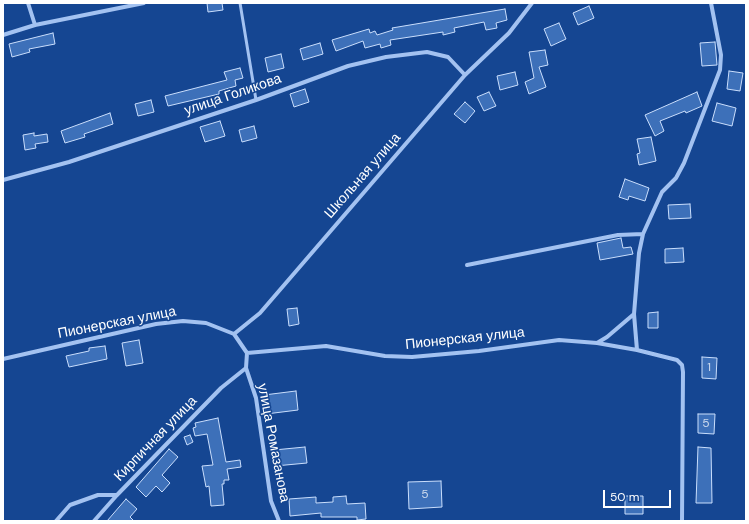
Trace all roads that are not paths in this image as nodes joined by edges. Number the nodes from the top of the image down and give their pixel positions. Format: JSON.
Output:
{"nodes":[{"id":1,"x":28,"y":3,"type":"edge"},
{"id":2,"x":144,"y":3,"type":"edge"},
{"id":3,"x":240,"y":3,"type":"edge"},
{"id":4,"x":532,"y":3,"type":"edge"},
{"id":5,"x":711,"y":3,"type":"edge"},
{"id":6,"x":35,"y":26,"type":"junction"},
{"id":7,"x":3,"y":35,"type":"edge"},
{"id":8,"x":465,"y":75,"type":"junction"},
{"id":9,"x":256,"y":100,"type":"junction"},
{"id":10,"x":3,"y":180,"type":"edge"},
{"id":11,"x":643,"y":234,"type":"junction"},
{"id":12,"x":467,"y":265,"type":"dead end"},
{"id":13,"x":634,"y":314,"type":"junction"},
{"id":14,"x":234,"y":334,"type":"junction"},
{"id":15,"x":597,"y":343,"type":"junction"},
{"id":16,"x":637,"y":350,"type":"junction"},
{"id":17,"x":248,"y":353,"type":"junction"},
{"id":18,"x":3,"y":359,"type":"edge"},
{"id":19,"x":246,"y":368,"type":"junction"},
{"id":20,"x":117,"y":495,"type":"junction"},
{"id":21,"x":56,"y":521,"type":"edge"},
{"id":22,"x":94,"y":521,"type":"edge"},
{"id":23,"x":279,"y":521,"type":"edge"},
{"id":24,"x":682,"y":521,"type":"edge"}],
"edges":[{"from":1,"to":6,"type":"street"},
{"from":2,"to":6,"type":"street"},
{"from":3,"to":9,"type":"lane"},
{"from":4,"to":8,"type":"street","name":"Школьная улица"},
{"from":5,"to":11,"type":"street"},
{"from":6,"to":7,"type":"street"},
{"from":8,"to":9,"type":"street","name":"улица Голикова"},
{"from":8,"to":14,"type":"street","name":"Школьная улица"},
{"from":9,"to":10,"type":"street","name":"улица Голикова"},
{"from":11,"to":12,"type":"street"},
{"from":11,"to":13,"type":"street"},
{"from":13,"to":15,"type":"street"},
{"from":13,"to":16,"type":"street"},
{"from":14,"to":17,"type":"street"},
{"from":14,"to":18,"type":"street","name":"Пионерская улица"},
{"from":15,"to":16,"type":"street","name":"Пионерская улица"},
{"from":15,"to":17,"type":"street","name":"Пионерская улица"},
{"from":16,"to":24,"type":"street","name":"Пионерская улица"},
{"from":17,"to":19,"type":"street"},
{"from":19,"to":20,"type":"street","name":"Кирпичная улица"},
{"from":19,"to":23,"type":"street","name":"улица Ромазанова"},
{"from":20,"to":21,"type":"street","name":"Кирпичная улица"},
{"from":20,"to":22,"type":"street"}]}
